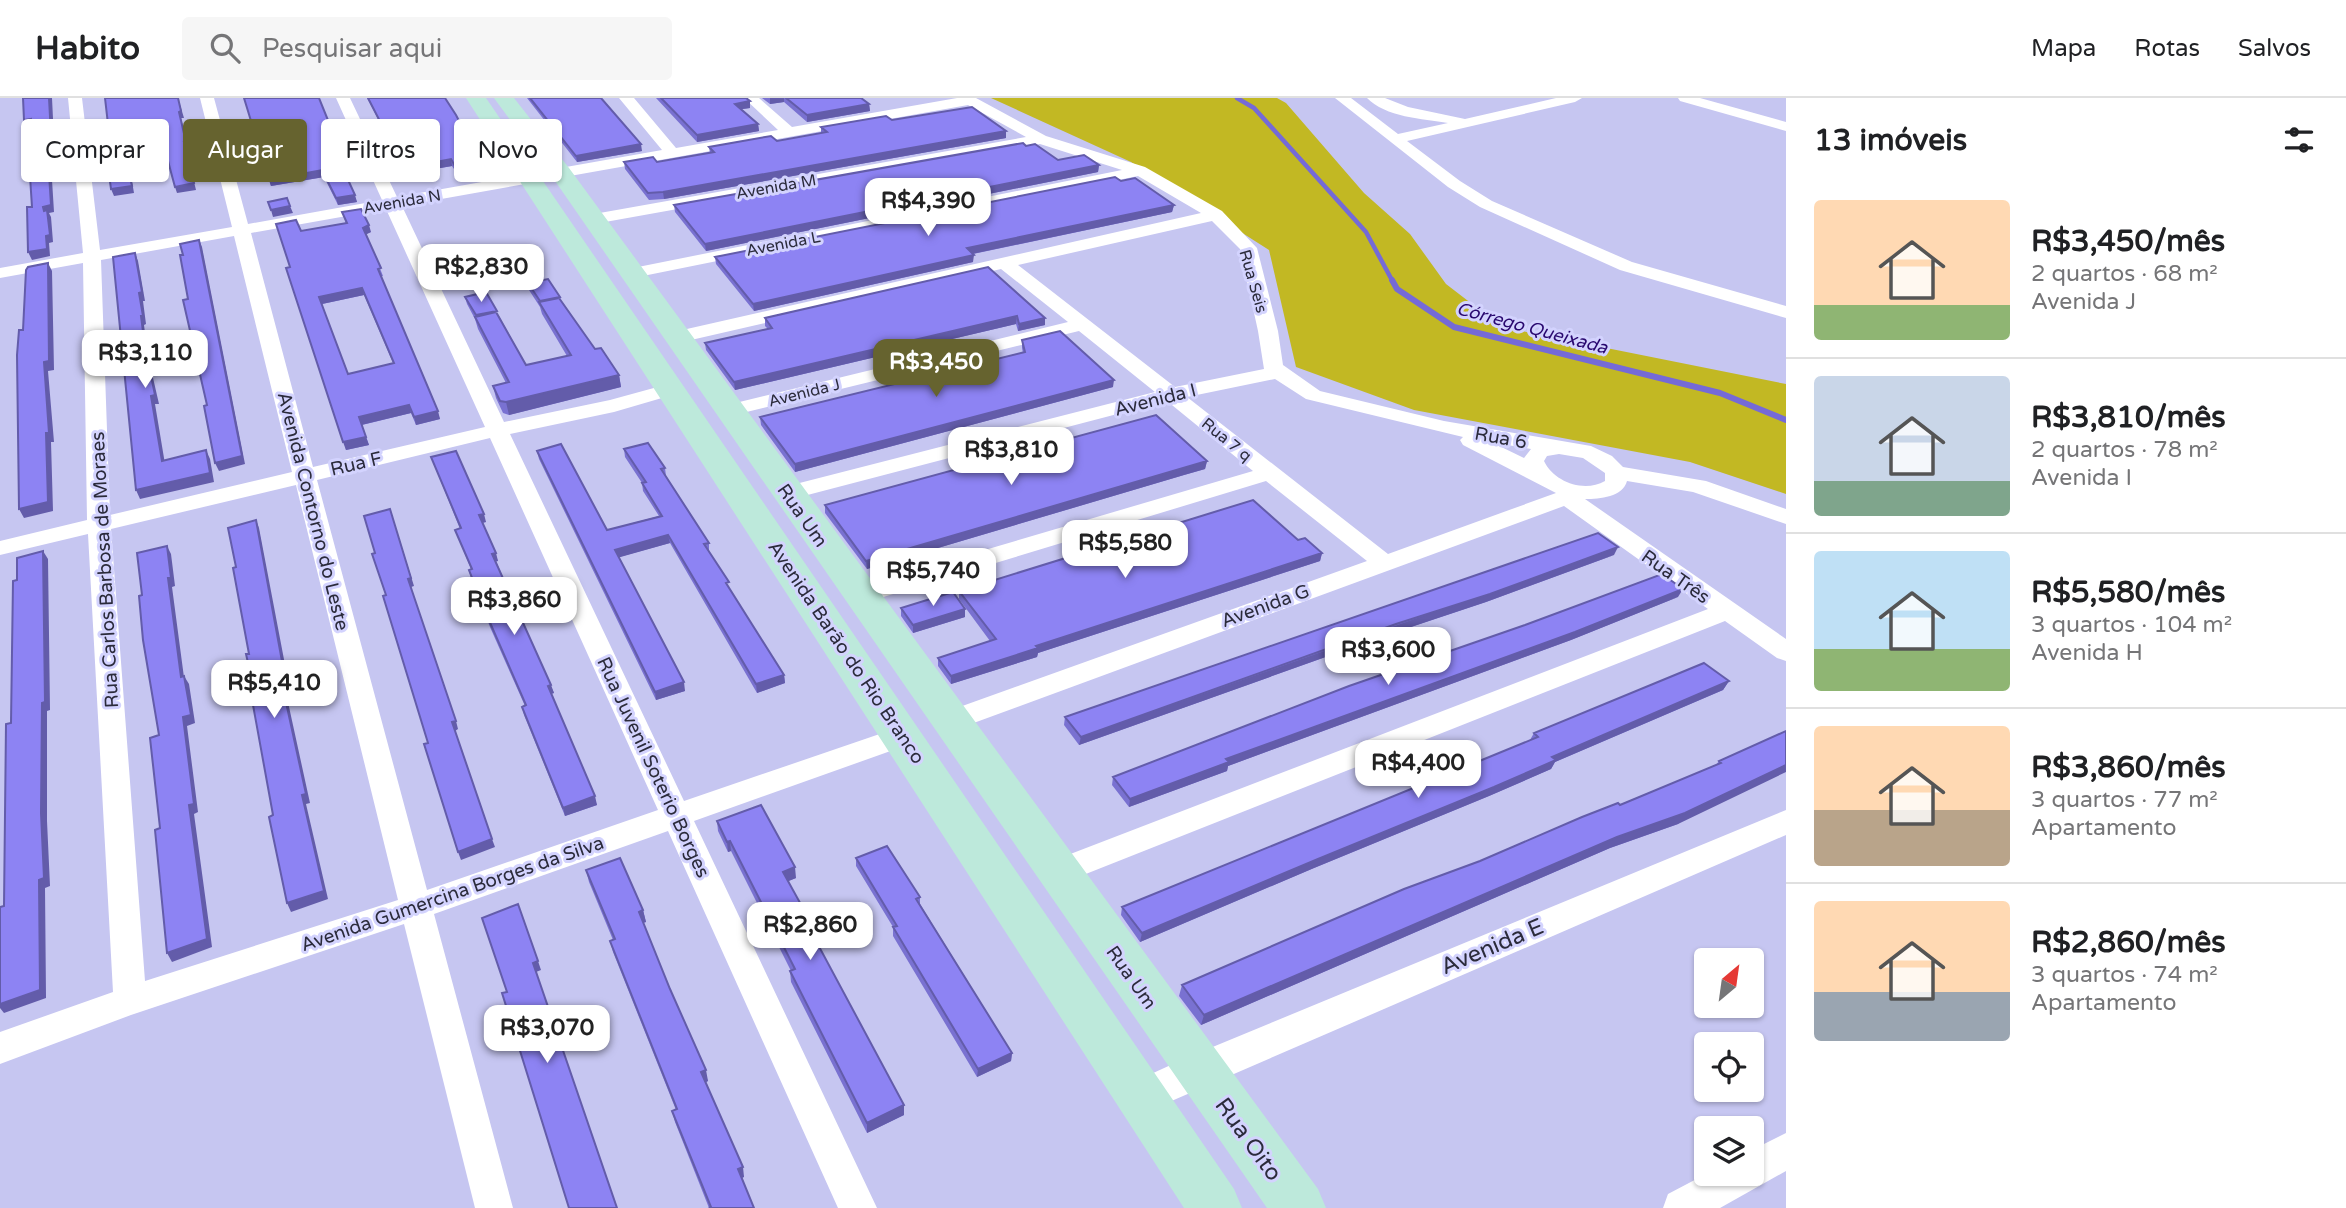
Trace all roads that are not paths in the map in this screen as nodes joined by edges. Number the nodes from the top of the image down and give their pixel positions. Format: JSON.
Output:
{"nodes":[{"id":1,"x":75,"y":98,"type":"edge"},
{"id":2,"x":207,"y":98,"type":"edge"},
{"id":3,"x":343,"y":98,"type":"edge"},
{"id":4,"x":476,"y":98,"type":"edge"},
{"id":5,"x":504,"y":98,"type":"edge"},
{"id":6,"x":626,"y":98,"type":"edge"},
{"id":7,"x":751,"y":98,"type":"edge"},
{"id":8,"x":873,"y":98,"type":"edge"},
{"id":9,"x":1342,"y":98,"type":"edge"},
{"id":10,"x":1374,"y":98,"type":"edge"},
{"id":11,"x":1574,"y":98,"type":"edge"},
{"id":12,"x":1685,"y":98,"type":"edge"},
{"id":13,"x":968,"y":99,"type":"edge"},
{"id":14,"x":892,"y":113,"type":"junction"},
{"id":15,"x":495,"y":119,"type":"edge"},
{"id":16,"x":515,"y":119,"type":"edge"},
{"id":17,"x":1473,"y":122,"type":"junction"},
{"id":18,"x":1786,"y":128,"type":"edge"},
{"id":19,"x":789,"y":132,"type":"junction"},
{"id":20,"x":1041,"y":139,"type":"junction"},
{"id":21,"x":1396,"y":139,"type":"junction"},
{"id":22,"x":672,"y":153,"type":"junction"},
{"id":23,"x":1139,"y":170,"type":"junction"},
{"id":24,"x":562,"y":172,"type":"edge"},
{"id":25,"x":508,"y":182,"type":"edge"},
{"id":26,"x":550,"y":182,"type":"edge"},
{"id":27,"x":554,"y":182,"type":"edge"},
{"id":28,"x":392,"y":203,"type":"junction"},
{"id":29,"x":1216,"y":215,"type":"junction"},
{"id":30,"x":594,"y":219,"type":"junction"},
{"id":31,"x":241,"y":230,"type":"junction"},
{"id":32,"x":92,"y":257,"type":"junction"},
{"id":33,"x":1006,"y":264,"type":"junction"},
{"id":34,"x":0,"y":273,"type":"edge"},
{"id":35,"x":633,"y":273,"type":"junction"},
{"id":36,"x":1786,"y":312,"type":"edge"},
{"id":37,"x":1083,"y":324,"type":"junction"},
{"id":38,"x":678,"y":337,"type":"junction"},
{"id":39,"x":1278,"y":372,"type":"junction"},
{"id":40,"x":672,"y":389,"type":"junction"},
{"id":41,"x":1171,"y":394,"type":"junction"},
{"id":42,"x":730,"y":410,"type":"junction"},
{"id":43,"x":1444,"y":427,"type":"junction"},
{"id":44,"x":497,"y":430,"type":"junction"},
{"id":45,"x":1559,"y":447,"type":"junction"},
{"id":46,"x":1616,"y":472,"type":"junction"},
{"id":47,"x":1269,"y":473,"type":"junction"},
{"id":48,"x":1539,"y":474,"type":"junction"},
{"id":49,"x":305,"y":475,"type":"junction"},
{"id":50,"x":788,"y":494,"type":"junction"},
{"id":51,"x":1574,"y":495,"type":"junction"},
{"id":52,"x":1786,"y":516,"type":"edge"},
{"id":53,"x":99,"y":524,"type":"junction"},
{"id":54,"x":0,"y":548,"type":"edge"},
{"id":55,"x":1383,"y":562,"type":"junction"},
{"id":56,"x":861,"y":595,"type":"junction"},
{"id":57,"x":1726,"y":611,"type":"junction"},
{"id":58,"x":1786,"y":652,"type":"edge"},
{"id":59,"x":950,"y":721,"type":"junction"},
{"id":60,"x":903,"y":736,"type":"junction"},
{"id":61,"x":676,"y":816,"type":"junction"},
{"id":62,"x":1786,"y":822,"type":"edge"},
{"id":63,"x":1058,"y":872,"type":"junction"},
{"id":64,"x":416,"y":907,"type":"junction"},
{"id":65,"x":130,"y":1000,"type":"junction"},
{"id":66,"x":0,"y":1048,"type":"edge"},
{"id":67,"x":1199,"y":1070,"type":"junction"},
{"id":68,"x":1140,"y":1097,"type":"junction"},
{"id":69,"x":1786,"y":1151,"type":"edge"},
{"id":70,"x":1764,"y":1163,"type":"edge"},
{"id":71,"x":1722,"y":1186,"type":"edge"},
{"id":72,"x":494,"y":1208,"type":"edge"},
{"id":73,"x":858,"y":1208,"type":"edge"},
{"id":74,"x":1215,"y":1208,"type":"edge"},
{"id":75,"x":1299,"y":1208,"type":"edge"},
{"id":76,"x":1682,"y":1208,"type":"edge"}],
"edges":[{"from":1,"to":32,"type":"street","name":"Rua Carlos Barbosa de Moraes"},
{"from":2,"to":31,"type":"street","name":"Avenida Contorno do Leste"},
{"from":3,"to":28,"type":"street","name":"Rua Juvenil Soterio Borges"},
{"from":4,"to":15,"type":"street","name":"Avenida Barão do Rio Branco"},
{"from":5,"to":16,"type":"street","name":"Rua Um"},
{"from":6,"to":22,"type":"street"},
{"from":7,"to":19,"type":"street"},
{"from":8,"to":14,"type":"street"},
{"from":9,"to":21,"type":"street"},
{"from":10,"to":17,"type":"street"},
{"from":11,"to":17,"type":"street"},
{"from":12,"to":18,"type":"street"},
{"from":13,"to":14,"type":"street","name":"Avenida N"},
{"from":13,"to":20,"type":"street","name":"Rua Seis"},
{"from":14,"to":19,"type":"street","name":"Avenida N"},
{"from":17,"to":21,"type":"street"},
{"from":19,"to":22,"type":"street","name":"Avenida N"},
{"from":20,"to":23,"type":"street","name":"Rua Seis"},
{"from":20,"to":30,"type":"street","name":"Avenida M"},
{"from":21,"to":36,"type":"street"},
{"from":22,"to":24,"type":"street","name":"Avenida N"},
{"from":23,"to":29,"type":"street","name":"Rua Seis"},
{"from":23,"to":35,"type":"street","name":"Avenida L"},
{"from":25,"to":28,"type":"street","name":"Avenida N"},
{"from":26,"to":40,"type":"street","name":"Avenida Barão do Rio Branco"},
{"from":27,"to":30,"type":"street","name":"Rua Um"},
{"from":28,"to":31,"type":"street","name":"Avenida N"},
{"from":28,"to":44,"type":"street","name":"Rua Juvenil Soterio Borges"},
{"from":29,"to":33,"type":"street"},
{"from":29,"to":39,"type":"street","name":"Rua Seis"},
{"from":30,"to":35,"type":"street","name":"Rua Um"},
{"from":31,"to":32,"type":"street","name":"Avenida N"},
{"from":31,"to":49,"type":"street","name":"Avenida Contorno do Leste"},
{"from":32,"to":34,"type":"street","name":"Avenida N"},
{"from":32,"to":53,"type":"street","name":"Rua Carlos Barbosa de Moraes"},
{"from":33,"to":37,"type":"street","name":"Rua 7 q"},
{"from":33,"to":38,"type":"street"},
{"from":35,"to":38,"type":"street","name":"Rua Um"},
{"from":37,"to":41,"type":"street","name":"Rua 7 q"},
{"from":37,"to":42,"type":"street","name":"Avenida J"},
{"from":38,"to":42,"type":"street","name":"Rua Um"},
{"from":39,"to":41,"type":"street","name":"Avenida I"},
{"from":39,"to":43,"type":"street"},
{"from":40,"to":44,"type":"street","name":"Rua F"},
{"from":40,"to":60,"type":"street","name":"Avenida Barão do Rio Branco"},
{"from":41,"to":47,"type":"street","name":"Rua 7 q"},
{"from":41,"to":50,"type":"street","name":"Avenida I"},
{"from":42,"to":50,"type":"street","name":"Rua Um"},
{"from":43,"to":45,"type":"street","name":"Rua 6"},
{"from":43,"to":48,"type":"street","name":"Rua Três"},
{"from":44,"to":49,"type":"street","name":"Rua F"},
{"from":44,"to":61,"type":"street","name":"Rua Juvenil Soterio Borges"},
{"from":45,"to":46,"type":"street","name":"Rua 6"},
{"from":45,"to":48,"type":"street"},
{"from":46,"to":51,"type":"street","name":"Avenida G"},
{"from":46,"to":52,"type":"street"},
{"from":47,"to":55,"type":"street","name":"Rua 7 q"},
{"from":47,"to":56,"type":"street"},
{"from":48,"to":51,"type":"street","name":"Rua Três"},
{"from":49,"to":53,"type":"street","name":"Rua F"},
{"from":49,"to":64,"type":"street","name":"Avenida Contorno do Leste"},
{"from":50,"to":56,"type":"street","name":"Rua Um"},
{"from":51,"to":55,"type":"street","name":"Avenida G"},
{"from":51,"to":57,"type":"street","name":"Rua Três"},
{"from":53,"to":54,"type":"street","name":"Rua F"},
{"from":53,"to":65,"type":"street","name":"Rua Carlos Barbosa de Moraes"},
{"from":55,"to":59,"type":"street","name":"Avenida G"},
{"from":56,"to":59,"type":"street","name":"Rua Um"},
{"from":57,"to":58,"type":"street","name":"Rua Três"},
{"from":57,"to":63,"type":"street"},
{"from":59,"to":63,"type":"street","name":"Rua Um"},
{"from":60,"to":61,"type":"street","name":"Avenida Gumercina Borges da Silva"},
{"from":60,"to":68,"type":"street","name":"Avenida Barão do Rio Branco"},
{"from":61,"to":64,"type":"street","name":"Avenida Gumercina Borges da Silva"},
{"from":61,"to":73,"type":"street","name":"Rua Juvenil Soterio Borges"},
{"from":62,"to":67,"type":"street","name":"Avenida E"},
{"from":63,"to":67,"type":"street","name":"Rua Um"},
{"from":64,"to":65,"type":"street","name":"Avenida Gumercina Borges da Silva"},
{"from":64,"to":72,"type":"street","name":"Avenida Contorno do Leste"},
{"from":65,"to":66,"type":"street","name":"Avenida Gumercina Borges da Silva"},
{"from":67,"to":68,"type":"street","name":"Avenida E"},
{"from":67,"to":75,"type":"street","name":"Rua Oito"},
{"from":68,"to":74,"type":"street","name":"Avenida Barão do Rio Branco"},
{"from":69,"to":70,"type":"street"},
{"from":71,"to":76,"type":"street"}]}
